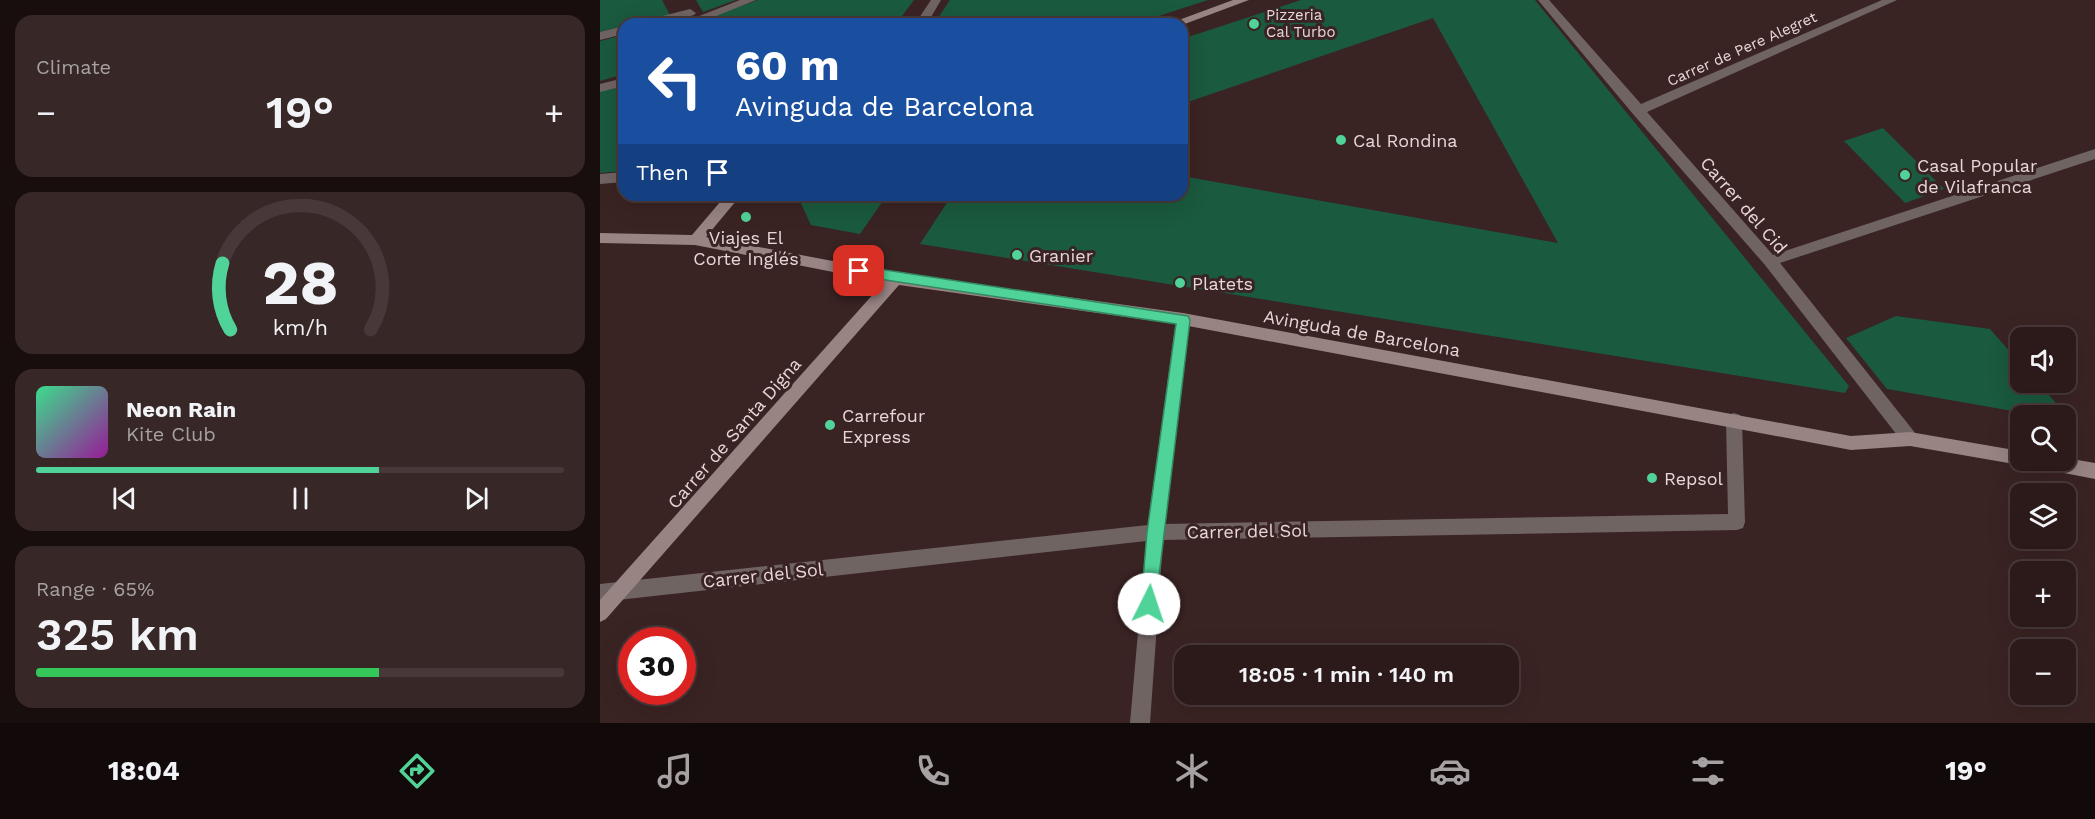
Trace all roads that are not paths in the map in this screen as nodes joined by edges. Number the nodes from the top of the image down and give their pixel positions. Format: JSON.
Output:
{"nodes":[{"id":1,"x":681,"y":0,"type":"edge"},
{"id":2,"x":751,"y":0,"type":"edge"},
{"id":3,"x":936,"y":0,"type":"edge"},
{"id":4,"x":1244,"y":0,"type":"edge"},
{"id":5,"x":1543,"y":0,"type":"edge"},
{"id":6,"x":1892,"y":0,"type":"edge"},
{"id":7,"x":693,"y":18,"type":"edge"},
{"id":8,"x":697,"y":18,"type":"edge"},
{"id":9,"x":925,"y":18,"type":"edge"},
{"id":10,"x":1188,"y":19,"type":"edge"},
{"id":11,"x":618,"y":32,"type":"edge"},
{"id":12,"x":600,"y":36,"type":"edge"},
{"id":13,"x":618,"y":84,"type":"edge"},
{"id":14,"x":600,"y":88,"type":"edge"},
{"id":15,"x":1637,"y":111,"type":"junction"},
{"id":16,"x":2095,"y":154,"type":"edge"},
{"id":17,"x":618,"y":178,"type":"edge"},
{"id":18,"x":600,"y":179,"type":"edge"},
{"id":19,"x":729,"y":201,"type":"edge"},
{"id":20,"x":600,"y":238,"type":"edge"},
{"id":21,"x":695,"y":240,"type":"junction"},
{"id":22,"x":1770,"y":261,"type":"junction"},
{"id":23,"x":896,"y":279,"type":"junction"},
{"id":24,"x":1184,"y":320,"type":"junction"},
{"id":25,"x":1734,"y":420,"type":"junction"},
{"id":26,"x":1910,"y":439,"type":"junction"},
{"id":27,"x":2010,"y":456,"type":"edge"},
{"id":28,"x":2076,"y":468,"type":"edge"},
{"id":29,"x":2095,"y":471,"type":"edge"},
{"id":30,"x":1155,"y":532,"type":"junction"},
{"id":31,"x":622,"y":591,"type":"junction"},
{"id":32,"x":600,"y":593,"type":"edge"},
{"id":33,"x":600,"y":613,"type":"edge"},
{"id":34,"x":1140,"y":723,"type":"edge"}],
"edges":[{"from":1,"to":7,"type":"street"},
{"from":2,"to":8,"type":"street"},
{"from":3,"to":9,"type":"street"},
{"from":4,"to":10,"type":"street"},
{"from":5,"to":15,"type":"street","name":"Carrer del Cid"},
{"from":6,"to":15,"type":"street","name":"Carrer de Pere Alegret"},
{"from":11,"to":12,"type":"street"},
{"from":13,"to":14,"type":"street"},
{"from":15,"to":22,"type":"street","name":"Carrer del Cid"},
{"from":16,"to":22,"type":"street"},
{"from":17,"to":18,"type":"street"},
{"from":19,"to":21,"type":"street"},
{"from":20,"to":21,"type":"street","name":"Avinguda de Barcelona"},
{"from":21,"to":23,"type":"street","name":"Avinguda de Barcelona"},
{"from":22,"to":26,"type":"street","name":"Carrer del Cid"},
{"from":23,"to":24,"type":"street","name":"Avinguda de Barcelona"},
{"from":23,"to":31,"type":"street","name":"Carrer de Santa Digna"},
{"from":24,"to":25,"type":"street","name":"Avinguda de Barcelona"},
{"from":24,"to":30,"type":"street"},
{"from":25,"to":26,"type":"street","name":"Avinguda de Barcelona"},
{"from":25,"to":30,"type":"street","name":"Carrer del Sol"},
{"from":26,"to":27,"type":"street","name":"Avinguda de Barcelona"},
{"from":28,"to":29,"type":"street"},
{"from":30,"to":31,"type":"street","name":"Carrer del Sol"},
{"from":30,"to":34,"type":"street"},
{"from":31,"to":32,"type":"street","name":"Carrer del Sol"},
{"from":31,"to":33,"type":"street","name":"Carrer de Santa Digna"}]}
